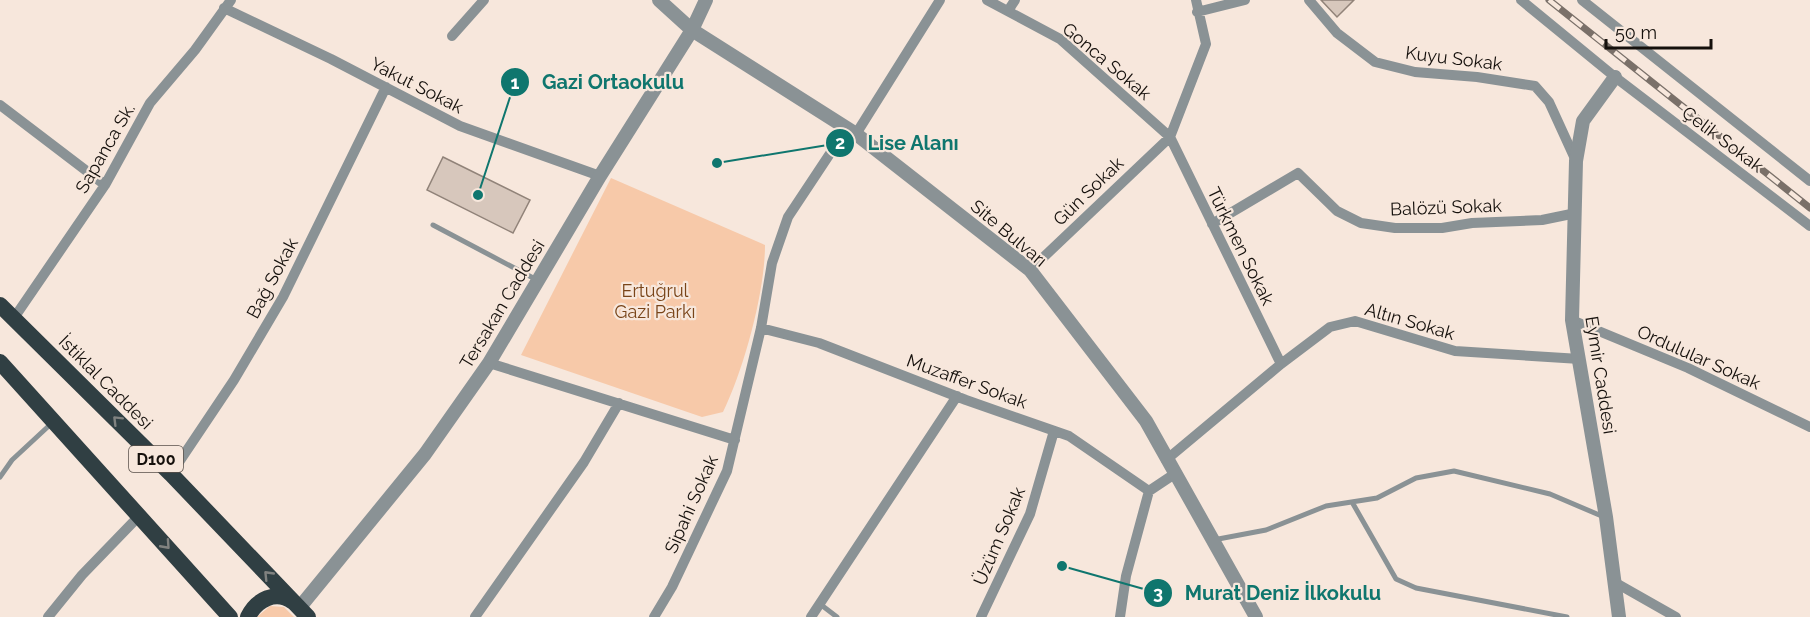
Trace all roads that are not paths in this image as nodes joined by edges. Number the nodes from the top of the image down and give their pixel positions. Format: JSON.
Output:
{"nodes":[{"id":1,"x":484,"y":0,"type":"edge"},
{"id":2,"x":659,"y":0,"type":"edge"},
{"id":3,"x":706,"y":0,"type":"edge"},
{"id":4,"x":940,"y":0,"type":"edge"},
{"id":5,"x":987,"y":0,"type":"edge"},
{"id":6,"x":1015,"y":0,"type":"edge"},
{"id":7,"x":1196,"y":0,"type":"edge"},
{"id":8,"x":1245,"y":0,"type":"edge"},
{"id":9,"x":1309,"y":0,"type":"edge"},
{"id":10,"x":1521,"y":0,"type":"edge"},
{"id":11,"x":1582,"y":0,"type":"edge"},
{"id":12,"x":228,"y":4,"type":"edge"},
{"id":13,"x":1008,"y":11,"type":"junction"},
{"id":14,"x":1197,"y":12,"type":"junction"},
{"id":15,"x":692,"y":30,"type":"junction"},
{"id":16,"x":452,"y":36,"type":"dead end"},
{"id":17,"x":1616,"y":77,"type":"junction"},
{"id":18,"x":386,"y":87,"type":"junction"},
{"id":19,"x":0,"y":105,"type":"edge"},
{"id":20,"x":851,"y":131,"type":"junction"},
{"id":21,"x":1170,"y":137,"type":"junction"},
{"id":22,"x":1576,"y":161,"type":"junction"},
{"id":23,"x":600,"y":176,"type":"junction"},
{"id":24,"x":1810,"y":182,"type":"edge"},
{"id":25,"x":105,"y":185,"type":"junction"},
{"id":26,"x":1576,"y":213,"type":"junction"},
{"id":27,"x":1212,"y":224,"type":"junction"},
{"id":28,"x":433,"y":225,"type":"dead end"},
{"id":29,"x":1810,"y":226,"type":"edge"},
{"id":30,"x":1030,"y":270,"type":"junction"},
{"id":31,"x":538,"y":280,"type":"junction"},
{"id":32,"x":0,"y":305,"type":"edge"},
{"id":33,"x":14,"y":318,"type":"junction"},
{"id":34,"x":1572,"y":320,"type":"junction"},
{"id":35,"x":761,"y":328,"type":"junction"},
{"id":36,"x":1580,"y":359,"type":"junction"},
{"id":37,"x":0,"y":362,"type":"edge"},
{"id":38,"x":489,"y":363,"type":"junction"},
{"id":39,"x":1281,"y":364,"type":"junction"},
{"id":40,"x":957,"y":396,"type":"junction"},
{"id":41,"x":619,"y":403,"type":"junction"},
{"id":42,"x":54,"y":421,"type":"junction"},
{"id":43,"x":1810,"y":427,"type":"edge"},
{"id":44,"x":1054,"y":431,"type":"junction"},
{"id":45,"x":735,"y":440,"type":"junction"},
{"id":46,"x":1166,"y":460,"type":"junction"},
{"id":47,"x":171,"y":474,"type":"junction"},
{"id":48,"x":1173,"y":475,"type":"junction"},
{"id":49,"x":0,"y":477,"type":"edge"},
{"id":50,"x":1149,"y":491,"type":"junction"},
{"id":51,"x":1352,"y":502,"type":"junction"},
{"id":52,"x":140,"y":515,"type":"junction"},
{"id":53,"x":1606,"y":517,"type":"junction"},
{"id":54,"x":1212,"y":540,"type":"junction"},
{"id":55,"x":1616,"y":582,"type":"junction"},
{"id":56,"x":820,"y":604,"type":"junction"},
{"id":57,"x":304,"y":614,"type":"edge"},
{"id":58,"x":48,"y":617,"type":"edge"},
{"id":59,"x":230,"y":617,"type":"edge"},
{"id":60,"x":248,"y":617,"type":"edge"},
{"id":61,"x":476,"y":617,"type":"edge"},
{"id":62,"x":654,"y":617,"type":"edge"},
{"id":63,"x":812,"y":617,"type":"edge"},
{"id":64,"x":837,"y":617,"type":"edge"},
{"id":65,"x":981,"y":617,"type":"edge"},
{"id":66,"x":1120,"y":617,"type":"edge"},
{"id":67,"x":1256,"y":617,"type":"edge"},
{"id":68,"x":1567,"y":617,"type":"edge"},
{"id":69,"x":1619,"y":617,"type":"edge"},
{"id":70,"x":1676,"y":617,"type":"edge"}],
"edges":[{"from":1,"to":16,"type":"street"},
{"from":2,"to":15,"type":"street","name":"Site Bulvarı"},
{"from":3,"to":15,"type":"street","name":"Tersakan Caddesi"},
{"from":4,"to":20,"type":"street","name":"Sipahi Sokak"},
{"from":5,"to":13,"type":"street","name":"Gonca Sokak"},
{"from":6,"to":13,"type":"street"},
{"from":7,"to":14,"type":"street"},
{"from":8,"to":14,"type":"street"},
{"from":9,"to":22,"type":"street","name":"Kuyu Sokak"},
{"from":10,"to":17,"type":"street","name":"Çelik Sokak"},
{"from":11,"to":24,"type":"street"},
{"from":12,"to":18,"type":"street","name":"Yakut Sokak"},
{"from":12,"to":25,"type":"street","name":"Sapanca Sk."},
{"from":13,"to":21,"type":"street","name":"Gonca Sokak"},
{"from":14,"to":21,"type":"street"},
{"from":15,"to":20,"type":"street","name":"Site Bulvarı"},
{"from":15,"to":23,"type":"street","name":"Tersakan Caddesi"},
{"from":17,"to":22,"type":"street","name":"Eymir Caddesi"},
{"from":17,"to":29,"type":"street","name":"Çelik Sokak"},
{"from":18,"to":23,"type":"street","name":"Yakut Sokak"},
{"from":18,"to":47,"type":"street","name":"Bağ Sokak"},
{"from":19,"to":25,"type":"street"},
{"from":20,"to":30,"type":"street","name":"Site Bulvarı"},
{"from":20,"to":35,"type":"street","name":"Sipahi Sokak"},
{"from":21,"to":27,"type":"street","name":"Türkmen Sokak"},
{"from":21,"to":30,"type":"street","name":"Gün Sokak"},
{"from":22,"to":26,"type":"street","name":"Eymir Caddesi"},
{"from":23,"to":31,"type":"street","name":"Tersakan Caddesi"},
{"from":25,"to":33,"type":"street","name":"Sapanca Sk."},
{"from":26,"to":27,"type":"street","name":"Balözü Sokak"},
{"from":26,"to":34,"type":"street","name":"Eymir Caddesi"},
{"from":27,"to":39,"type":"street","name":"Türkmen Sokak"},
{"from":28,"to":31,"type":"lane"},
{"from":30,"to":46,"type":"street","name":"Site Bulvarı"},
{"from":31,"to":38,"type":"street","name":"Tersakan Caddesi"},
{"from":32,"to":33,"type":"highway","name":"İstiklal Caddesi","number":"D100"},
{"from":47,"to":33,"type":"highway","name":"İstiklal Caddesi","number":"D100","one_way":true},
{"from":34,"to":36,"type":"street","name":"Eymir Caddesi"},
{"from":34,"to":43,"type":"street","name":"Ordulular Sokak"},
{"from":35,"to":40,"type":"street","name":"Muzaffer Sokak"},
{"from":35,"to":45,"type":"street","name":"Sipahi Sokak"},
{"from":36,"to":39,"type":"street","name":"Altın Sokak"},
{"from":36,"to":53,"type":"street","name":"Eymir Caddesi"},
{"from":37,"to":42,"type":"highway","number":"D100"},
{"from":38,"to":41,"type":"street"},
{"from":38,"to":57,"type":"street","name":"Tersakan Caddesi"},
{"from":39,"to":46,"type":"street"},
{"from":40,"to":44,"type":"street","name":"Muzaffer Sokak"},
{"from":40,"to":56,"type":"street"},
{"from":41,"to":45,"type":"street"},
{"from":41,"to":61,"type":"street"},
{"from":42,"to":49,"type":"lane"},
{"from":42,"to":52,"type":"highway","number":"D100"},
{"from":44,"to":50,"type":"street","name":"Muzaffer Sokak"},
{"from":44,"to":65,"type":"street","name":"Üzüm Sokak"},
{"from":45,"to":62,"type":"street","name":"Sipahi Sokak"},
{"from":46,"to":48,"type":"street","name":"Site Bulvarı"},
{"from":57,"to":47,"type":"highway","name":"İstiklal Caddesi","number":"D100","one_way":true},
{"from":48,"to":50,"type":"street"},
{"from":48,"to":54,"type":"street","name":"Site Bulvarı"},
{"from":50,"to":66,"type":"street"},
{"from":51,"to":53,"type":"lane"},
{"from":51,"to":54,"type":"lane"},
{"from":51,"to":68,"type":"lane"},
{"from":52,"to":58,"type":"street"},
{"from":52,"to":59,"type":"highway","number":"D100","one_way":true},
{"from":53,"to":55,"type":"street","name":"Eymir Caddesi"},
{"from":54,"to":67,"type":"street","name":"Site Bulvarı"},
{"from":55,"to":69,"type":"street","name":"Eymir Caddesi"},
{"from":55,"to":70,"type":"street"},
{"from":56,"to":63,"type":"street"},
{"from":56,"to":64,"type":"lane"},
{"from":57,"to":60,"type":"highway"}]}
